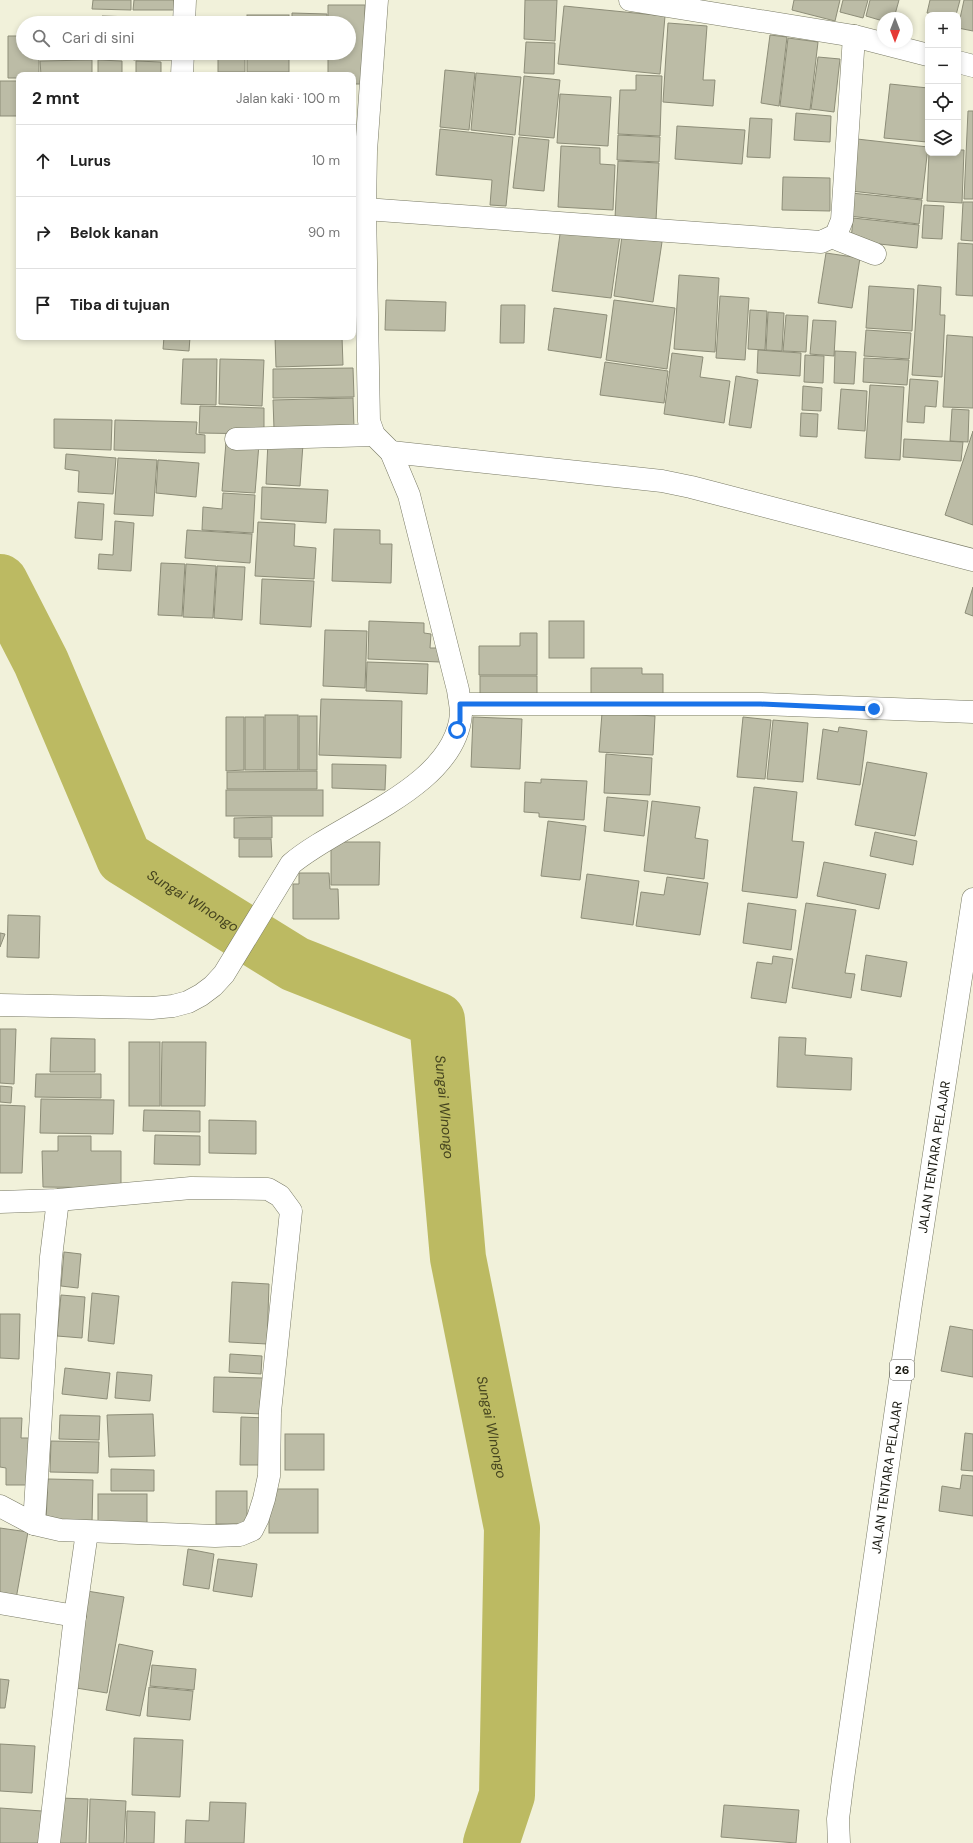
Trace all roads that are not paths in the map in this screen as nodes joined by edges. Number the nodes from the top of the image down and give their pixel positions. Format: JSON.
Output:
{"nodes":[{"id":1,"x":185,"y":0,"type":"edge"},
{"id":2,"x":377,"y":0,"type":"edge"},
{"id":3,"x":630,"y":0,"type":"edge"},
{"id":4,"x":184,"y":16,"type":"edge"},
{"id":5,"x":854,"y":36,"type":"junction"},
{"id":6,"x":925,"y":54,"type":"edge"},
{"id":7,"x":183,"y":60,"type":"edge"},
{"id":8,"x":961,"y":63,"type":"edge"},
{"id":9,"x":973,"y":66,"type":"edge"},
{"id":10,"x":182,"y":72,"type":"edge"},
{"id":11,"x":359,"y":151,"type":"edge"},
{"id":12,"x":365,"y":210,"type":"junction"},
{"id":13,"x":836,"y":235,"type":"junction"},
{"id":14,"x":875,"y":254,"type":"dead end"},
{"id":15,"x":374,"y":435,"type":"junction"},
{"id":16,"x":236,"y":439,"type":"dead end"},
{"id":17,"x":391,"y":452,"type":"junction"},
{"id":18,"x":973,"y":560,"type":"edge"},
{"id":19,"x":460,"y":704,"type":"junction"},
{"id":20,"x":973,"y":712,"type":"edge"},
{"id":21,"x":972,"y":911,"type":"edge"},
{"id":22,"x":0,"y":1005,"type":"edge"},
{"id":23,"x":58,"y":1200,"type":"junction"},
{"id":24,"x":0,"y":1202,"type":"edge"},
{"id":25,"x":0,"y":1506,"type":"edge"},
{"id":26,"x":34,"y":1524,"type":"junction"},
{"id":27,"x":87,"y":1532,"type":"junction"},
{"id":28,"x":0,"y":1603,"type":"edge"},
{"id":29,"x":75,"y":1616,"type":"junction"},
{"id":30,"x":50,"y":1843,"type":"edge"},
{"id":31,"x":839,"y":1843,"type":"edge"}],
"edges":[{"from":1,"to":4,"type":"street"},
{"from":2,"to":11,"type":"street"},
{"from":3,"to":5,"type":"street"},
{"from":5,"to":6,"type":"street"},
{"from":5,"to":13,"type":"street"},
{"from":7,"to":10,"type":"street"},
{"from":8,"to":9,"type":"street"},
{"from":11,"to":12,"type":"street"},
{"from":12,"to":13,"type":"street"},
{"from":12,"to":15,"type":"street"},
{"from":13,"to":14,"type":"street"},
{"from":15,"to":16,"type":"street"},
{"from":15,"to":17,"type":"street"},
{"from":17,"to":18,"type":"street"},
{"from":17,"to":19,"type":"street"},
{"from":19,"to":20,"type":"street"},
{"from":19,"to":22,"type":"street"},
{"from":21,"to":31,"type":"street","name":"JALAN TENTARA PELAJAR","number":"26"},
{"from":23,"to":24,"type":"street"},
{"from":23,"to":26,"type":"street"},
{"from":23,"to":27,"type":"street"},
{"from":25,"to":26,"type":"street"},
{"from":26,"to":27,"type":"street"},
{"from":27,"to":29,"type":"street"},
{"from":28,"to":29,"type":"street"},
{"from":29,"to":30,"type":"street"}]}
